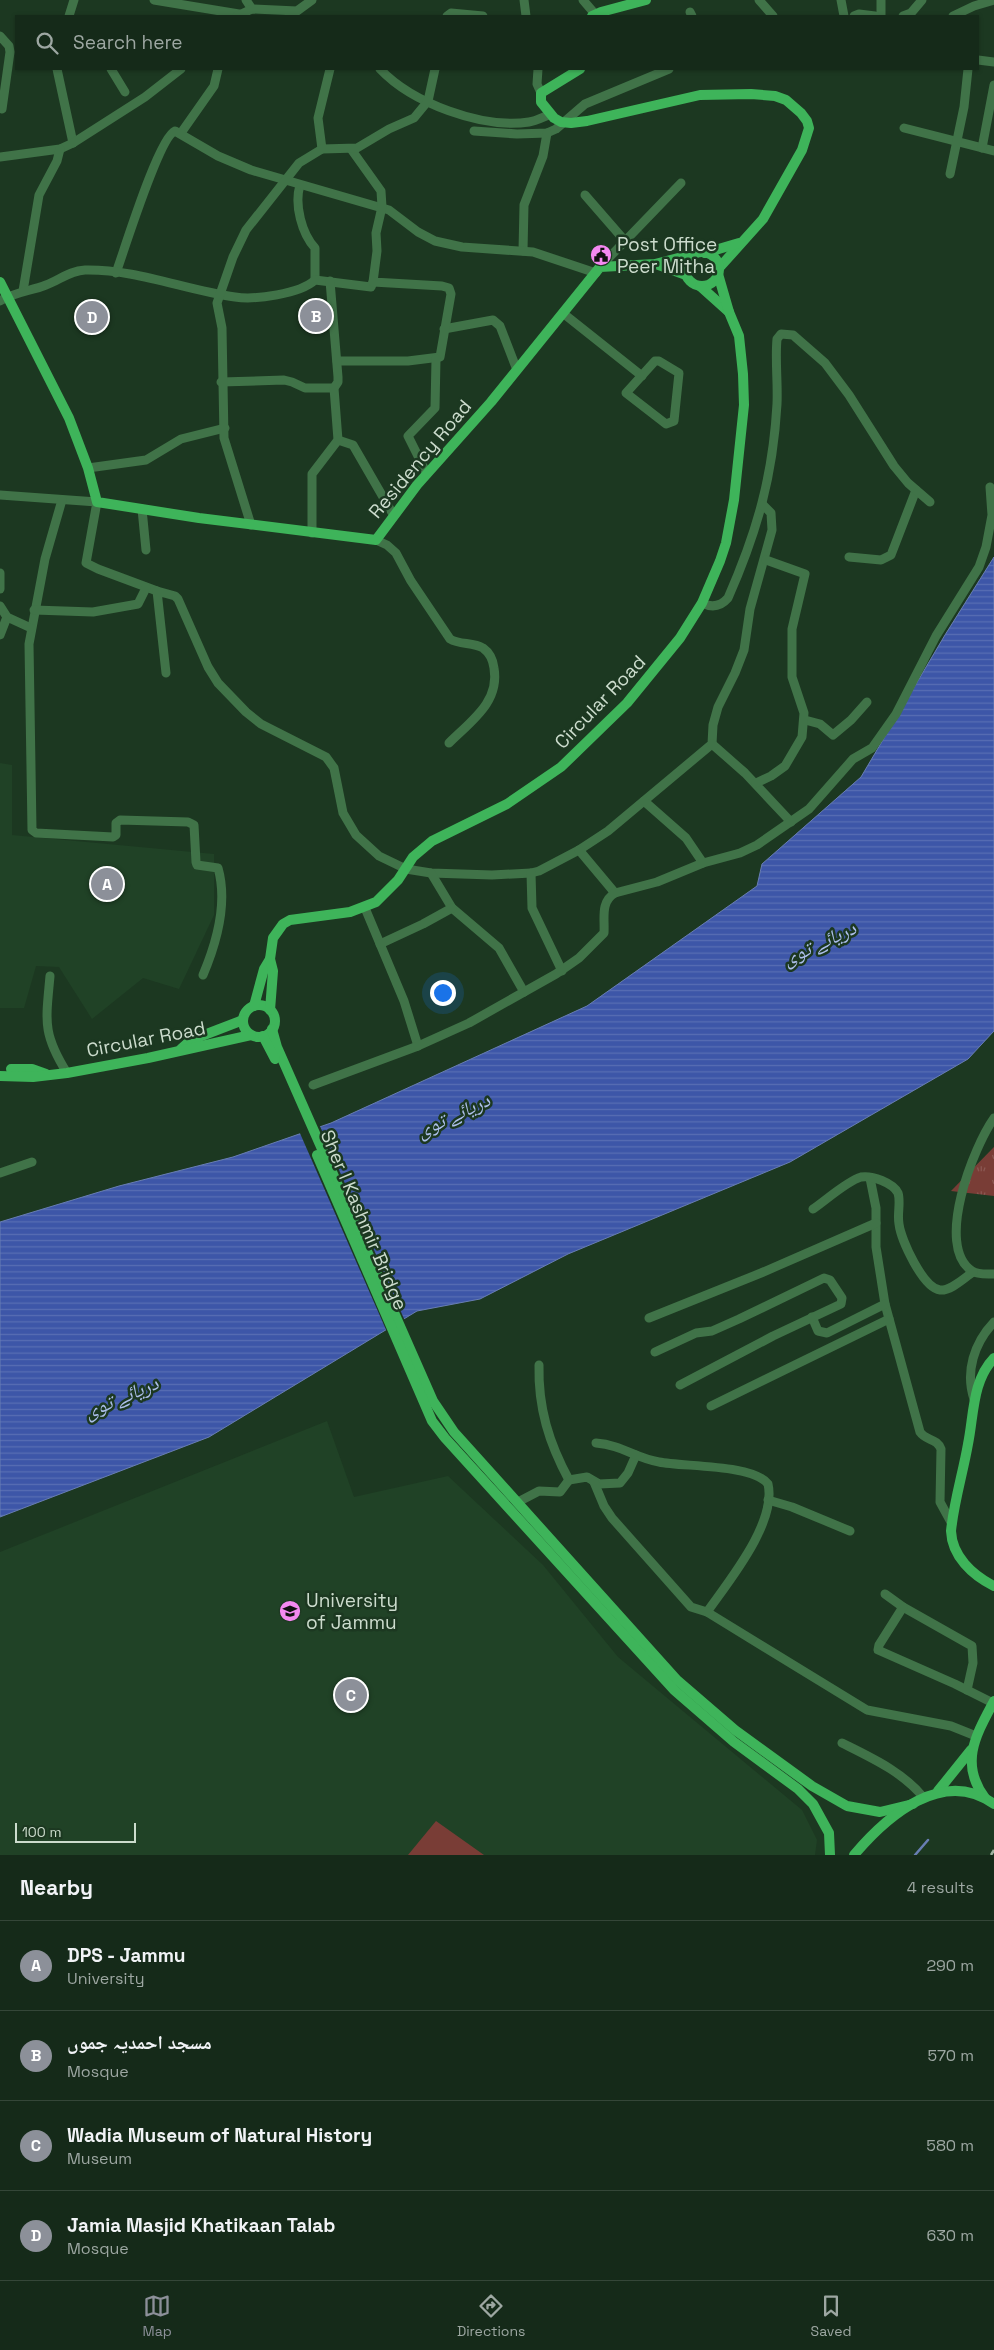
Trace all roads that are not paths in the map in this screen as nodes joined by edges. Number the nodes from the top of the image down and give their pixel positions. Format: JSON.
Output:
{"nodes":[{"id":1,"x":74,"y":0,"type":"edge"},
{"id":2,"x":154,"y":0,"type":"edge"},
{"id":3,"x":246,"y":0,"type":"edge"},
{"id":4,"x":312,"y":0,"type":"edge"},
{"id":5,"x":524,"y":0,"type":"edge"},
{"id":6,"x":583,"y":0,"type":"edge"},
{"id":7,"x":646,"y":0,"type":"edge"},
{"id":8,"x":759,"y":0,"type":"edge"},
{"id":9,"x":841,"y":0,"type":"edge"},
{"id":10,"x":881,"y":0,"type":"edge"},
{"id":11,"x":922,"y":0,"type":"edge"},
{"id":12,"x":994,"y":0,"type":"edge"},
{"id":13,"x":252,"y":9,"type":"junction"},
{"id":14,"x":301,"y":14,"type":"edge"},
{"id":15,"x":843,"y":14,"type":"edge"},
{"id":16,"x":69,"y":15,"type":"edge"},
{"id":17,"x":238,"y":15,"type":"edge"},
{"id":18,"x":449,"y":15,"type":"edge"},
{"id":19,"x":468,"y":15,"type":"edge"},
{"id":20,"x":526,"y":15,"type":"edge"},
{"id":21,"x":593,"y":15,"type":"edge"},
{"id":22,"x":772,"y":15,"type":"edge"},
{"id":23,"x":882,"y":15,"type":"edge"},
{"id":24,"x":907,"y":15,"type":"edge"},
{"id":25,"x":955,"y":15,"type":"edge"},
{"id":26,"x":0,"y":36,"type":"edge"},
{"id":27,"x":979,"y":60,"type":"edge"},
{"id":28,"x":994,"y":62,"type":"edge"},
{"id":29,"x":57,"y":70,"type":"edge"},
{"id":30,"x":111,"y":70,"type":"edge"},
{"id":31,"x":180,"y":70,"type":"edge"},
{"id":32,"x":218,"y":70,"type":"edge"},
{"id":33,"x":330,"y":70,"type":"edge"},
{"id":34,"x":381,"y":70,"type":"edge"},
{"id":35,"x":435,"y":70,"type":"edge"},
{"id":36,"x":538,"y":70,"type":"edge"},
{"id":37,"x":578,"y":70,"type":"edge"},
{"id":38,"x":667,"y":70,"type":"edge"},
{"id":39,"x":968,"y":70,"type":"edge"},
{"id":40,"x":3,"y":81,"type":"edge"},
{"id":41,"x":994,"y":85,"type":"edge"},
{"id":42,"x":125,"y":92,"type":"dead end"},
{"id":43,"x":541,"y":93,"type":"junction"},
{"id":44,"x":428,"y":101,"type":"junction"},
{"id":45,"x":2,"y":109,"type":"dead end"},
{"id":46,"x":551,"y":114,"type":"junction"},
{"id":47,"x":564,"y":122,"type":"junction"},
{"id":48,"x":904,"y":128,"type":"dead end"},
{"id":49,"x":474,"y":131,"type":"dead end"},
{"id":50,"x":182,"y":133,"type":"junction"},
{"id":51,"x":547,"y":133,"type":"junction"},
{"id":52,"x":957,"y":141,"type":"junction"},
{"id":53,"x":73,"y":143,"type":"junction"},
{"id":54,"x":982,"y":148,"type":"junction"},
{"id":55,"x":60,"y":149,"type":"junction"},
{"id":56,"x":322,"y":149,"type":"junction"},
{"id":57,"x":351,"y":149,"type":"junction"},
{"id":58,"x":994,"y":150,"type":"edge"},
{"id":59,"x":0,"y":157,"type":"edge"},
{"id":60,"x":950,"y":174,"type":"dead end"},
{"id":61,"x":285,"y":181,"type":"junction"},
{"id":62,"x":681,"y":183,"type":"dead end"},
{"id":63,"x":300,"y":185,"type":"junction"},
{"id":64,"x":585,"y":195,"type":"dead end"},
{"id":65,"x":382,"y":207,"type":"junction"},
{"id":66,"x":625,"y":241,"type":"junction"},
{"id":67,"x":743,"y":242,"type":"junction"},
{"id":68,"x":523,"y":251,"type":"junction"},
{"id":69,"x":705,"y":253,"type":"junction"},
{"id":70,"x":694,"y":254,"type":"junction"},
{"id":71,"x":655,"y":264,"type":"junction"},
{"id":72,"x":598,"y":270,"type":"junction"},
{"id":73,"x":719,"y":271,"type":"junction"},
{"id":74,"x":116,"y":273,"type":"junction"},
{"id":75,"x":686,"y":275,"type":"junction"},
{"id":76,"x":315,"y":280,"type":"junction"},
{"id":77,"x":330,"y":281,"type":"junction"},
{"id":78,"x":0,"y":282,"type":"edge"},
{"id":79,"x":373,"y":282,"type":"junction"},
{"id":80,"x":700,"y":286,"type":"junction"},
{"id":81,"x":23,"y":291,"type":"junction"},
{"id":82,"x":219,"y":293,"type":"junction"},
{"id":83,"x":4,"y":299,"type":"edge"},
{"id":84,"x":729,"y":312,"type":"junction"},
{"id":85,"x":564,"y":314,"type":"junction"},
{"id":86,"x":444,"y":329,"type":"junction"},
{"id":87,"x":436,"y":359,"type":"junction"},
{"id":88,"x":337,"y":362,"type":"junction"},
{"id":89,"x":518,"y":370,"type":"junction"},
{"id":90,"x":642,"y":376,"type":"junction"},
{"id":91,"x":221,"y":382,"type":"junction"},
{"id":92,"x":334,"y":388,"type":"junction"},
{"id":93,"x":225,"y":428,"type":"junction"},
{"id":94,"x":338,"y":440,"type":"junction"},
{"id":95,"x":88,"y":468,"type":"junction"},
{"id":96,"x":427,"y":474,"type":"junction"},
{"id":97,"x":990,"y":487,"type":"dead end"},
{"id":98,"x":916,"y":490,"type":"junction"},
{"id":99,"x":0,"y":495,"type":"edge"},
{"id":100,"x":62,"y":500,"type":"junction"},
{"id":101,"x":97,"y":502,"type":"junction"},
{"id":102,"x":930,"y":502,"type":"dead end"},
{"id":103,"x":763,"y":505,"type":"junction"},
{"id":104,"x":142,"y":509,"type":"junction"},
{"id":105,"x":394,"y":516,"type":"junction"},
{"id":106,"x":250,"y":525,"type":"junction"},
{"id":107,"x":312,"y":532,"type":"junction"},
{"id":108,"x":376,"y":540,"type":"junction"},
{"id":109,"x":146,"y":550,"type":"dead end"},
{"id":110,"x":849,"y":557,"type":"dead end"},
{"id":111,"x":766,"y":560,"type":"junction"},
{"id":112,"x":0,"y":573,"type":"edge"},
{"id":113,"x":146,"y":588,"type":"junction"},
{"id":114,"x":0,"y":589,"type":"edge"},
{"id":115,"x":157,"y":591,"type":"junction"},
{"id":116,"x":702,"y":603,"type":"junction"},
{"id":117,"x":0,"y":606,"type":"edge"},
{"id":118,"x":34,"y":610,"type":"junction"},
{"id":119,"x":6,"y":617,"type":"junction"},
{"id":120,"x":31,"y":628,"type":"junction"},
{"id":121,"x":0,"y":635,"type":"edge"},
{"id":122,"x":166,"y":673,"type":"dead end"},
{"id":123,"x":867,"y":702,"type":"dead end"},
{"id":124,"x":804,"y":720,"type":"junction"},
{"id":125,"x":449,"y":743,"type":"dead end"},
{"id":126,"x":712,"y":744,"type":"junction"},
{"id":127,"x":756,"y":783,"type":"junction"},
{"id":128,"x":644,"y":800,"type":"junction"},
{"id":129,"x":791,"y":822,"type":"junction"},
{"id":130,"x":579,"y":850,"type":"junction"},
{"id":131,"x":703,"y":863,"type":"junction"},
{"id":132,"x":406,"y":869,"type":"junction"},
{"id":133,"x":431,"y":873,"type":"junction"},
{"id":134,"x":531,"y":873,"type":"junction"},
{"id":135,"x":614,"y":893,"type":"junction"},
{"id":136,"x":365,"y":908,"type":"junction"},
{"id":137,"x":452,"y":908,"type":"junction"},
{"id":138,"x":380,"y":944,"type":"junction"},
{"id":139,"x":270,"y":959,"type":"junction"},
{"id":140,"x":562,"y":971,"type":"junction"},
{"id":141,"x":203,"y":975,"type":"dead end"},
{"id":142,"x":50,"y":976,"type":"dead end"},
{"id":143,"x":524,"y":992,"type":"junction"},
{"id":144,"x":254,"y":1006,"type":"junction"},
{"id":145,"x":270,"y":1010,"type":"junction"},
{"id":146,"x":243,"y":1020,"type":"junction"},
{"id":147,"x":272,"y":1029,"type":"junction"},
{"id":148,"x":251,"y":1035,"type":"junction"},
{"id":149,"x":263,"y":1036,"type":"junction"},
{"id":150,"x":418,"y":1046,"type":"junction"},
{"id":151,"x":181,"y":1049,"type":"junction"},
{"id":152,"x":274,"y":1049,"type":"junction"},
{"id":153,"x":0,"y":1069,"type":"edge"},
{"id":154,"x":67,"y":1073,"type":"junction"},
{"id":155,"x":47,"y":1074,"type":"junction"},
{"id":156,"x":0,"y":1076,"type":"edge"},
{"id":157,"x":313,"y":1085,"type":"dead end"},
{"id":158,"x":994,"y":1118,"type":"edge"},
{"id":159,"x":32,"y":1162,"type":"dead end"},
{"id":160,"x":0,"y":1173,"type":"edge"},
{"id":161,"x":870,"y":1178,"type":"junction"},
{"id":162,"x":813,"y":1209,"type":"dead end"},
{"id":163,"x":876,"y":1223,"type":"junction"},
{"id":164,"x":973,"y":1272,"type":"junction"},
{"id":165,"x":994,"y":1274,"type":"edge"},
{"id":166,"x":885,"y":1304,"type":"junction"},
{"id":167,"x":812,"y":1317,"type":"junction"},
{"id":168,"x":649,"y":1318,"type":"dead end"},
{"id":169,"x":889,"y":1319,"type":"junction"},
{"id":170,"x":994,"y":1322,"type":"edge"},
{"id":171,"x":655,"y":1352,"type":"dead end"},
{"id":172,"x":994,"y":1358,"type":"edge"},
{"id":173,"x":539,"y":1365,"type":"dead end"},
{"id":174,"x":680,"y":1385,"type":"dead end"},
{"id":175,"x":974,"y":1399,"type":"junction"},
{"id":176,"x":429,"y":1403,"type":"junction"},
{"id":177,"x":711,"y":1406,"type":"dead end"},
{"id":178,"x":596,"y":1443,"type":"dead end"},
{"id":179,"x":636,"y":1455,"type":"junction"},
{"id":180,"x":577,"y":1478,"type":"junction"},
{"id":181,"x":594,"y":1482,"type":"junction"},
{"id":182,"x":768,"y":1500,"type":"junction"},
{"id":183,"x":518,"y":1502,"type":"junction"},
{"id":184,"x":952,"y":1524,"type":"junction"},
{"id":185,"x":850,"y":1531,"type":"dead end"},
{"id":186,"x":994,"y":1586,"type":"edge"},
{"id":187,"x":885,"y":1594,"type":"dead end"},
{"id":188,"x":903,"y":1607,"type":"junction"},
{"id":189,"x":707,"y":1612,"type":"junction"},
{"id":190,"x":967,"y":1690,"type":"junction"},
{"id":191,"x":994,"y":1702,"type":"edge"},
{"id":192,"x":976,"y":1736,"type":"junction"},
{"id":193,"x":842,"y":1743,"type":"dead end"},
{"id":194,"x":971,"y":1750,"type":"junction"},
{"id":195,"x":938,"y":1792,"type":"junction"},
{"id":196,"x":924,"y":1798,"type":"junction"},
{"id":197,"x":990,"y":1801,"type":"edge"},
{"id":198,"x":913,"y":1804,"type":"junction"},
{"id":199,"x":830,"y":1855,"type":"edge"},
{"id":200,"x":854,"y":1855,"type":"edge"}],
"edges":[{"from":1,"to":16,"type":"street"},
{"from":2,"to":17,"type":"street"},
{"from":3,"to":13,"type":"street"},
{"from":4,"to":14,"type":"street"},
{"from":5,"to":20,"type":"street"},
{"from":6,"to":21,"type":"street"},
{"from":7,"to":21,"type":"main road"},
{"from":8,"to":22,"type":"street"},
{"from":9,"to":15,"type":"street"},
{"from":10,"to":23,"type":"street"},
{"from":11,"to":24,"type":"street"},
{"from":12,"to":25,"type":"street"},
{"from":13,"to":14,"type":"street"},
{"from":13,"to":17,"type":"street"},
{"from":18,"to":19,"type":"street"},
{"from":26,"to":40,"type":"street"},
{"from":27,"to":28,"type":"street"},
{"from":29,"to":53,"type":"street"},
{"from":30,"to":42,"type":"street"},
{"from":31,"to":53,"type":"street"},
{"from":32,"to":50,"type":"street"},
{"from":33,"to":56,"type":"street"},
{"from":34,"to":44,"type":"street"},
{"from":35,"to":44,"type":"street"},
{"from":36,"to":43,"type":"street"},
{"from":37,"to":43,"type":"main road"},
{"from":38,"to":47,"type":"street"},
{"from":39,"to":52,"type":"street"},
{"from":40,"to":45,"type":"street"},
{"from":41,"to":54,"type":"street"},
{"from":43,"to":46,"type":"main road"},
{"from":44,"to":46,"type":"street"},
{"from":44,"to":57,"type":"street"},
{"from":46,"to":47,"type":"main road"},
{"from":47,"to":51,"type":"street"},
{"from":47,"to":67,"type":"main road"},
{"from":48,"to":52,"type":"street"},
{"from":49,"to":51,"type":"street"},
{"from":50,"to":61,"type":"street"},
{"from":50,"to":74,"type":"street"},
{"from":51,"to":68,"type":"street"},
{"from":52,"to":54,"type":"street"},
{"from":52,"to":60,"type":"street"},
{"from":53,"to":55,"type":"street"},
{"from":54,"to":58,"type":"street"},
{"from":55,"to":59,"type":"street"},
{"from":55,"to":81,"type":"street"},
{"from":56,"to":57,"type":"street"},
{"from":56,"to":61,"type":"street"},
{"from":57,"to":65,"type":"street"},
{"from":61,"to":63,"type":"street"},
{"from":61,"to":82,"type":"street"},
{"from":62,"to":66,"type":"street"},
{"from":63,"to":65,"type":"street"},
{"from":63,"to":76,"type":"street"},
{"from":64,"to":66,"type":"street"},
{"from":65,"to":68,"type":"street"},
{"from":65,"to":79,"type":"street"},
{"from":66,"to":72,"type":"street"},
{"from":67,"to":69,"type":"main road"},
{"from":67,"to":73,"type":"main road"},
{"from":68,"to":72,"type":"street"},
{"from":69,"to":70,"type":"main road"},
{"from":69,"to":73,"type":"main road"},
{"from":70,"to":71,"type":"main road"},
{"from":70,"to":75,"type":"main road"},
{"from":71,"to":72,"type":"main road"},
{"from":71,"to":75,"type":"main road"},
{"from":72,"to":85,"type":"main road","name":"Residency Road"},
{"from":73,"to":80,"type":"main road"},
{"from":73,"to":84,"type":"main road","name":"Circular Road"},
{"from":74,"to":81,"type":"street"},
{"from":74,"to":82,"type":"street"},
{"from":75,"to":80,"type":"main road"},
{"from":76,"to":77,"type":"street"},
{"from":76,"to":82,"type":"street"},
{"from":77,"to":79,"type":"street"},
{"from":77,"to":88,"type":"street"},
{"from":78,"to":83,"type":"main road"},
{"from":79,"to":86,"type":"street"},
{"from":80,"to":84,"type":"main road"},
{"from":81,"to":83,"type":"street"},
{"from":82,"to":91,"type":"street"},
{"from":83,"to":95,"type":"main road"},
{"from":84,"to":116,"type":"main road","name":"Circular Road"},
{"from":85,"to":89,"type":"main road","name":"Residency Road"},
{"from":85,"to":90,"type":"street"},
{"from":86,"to":87,"type":"street"},
{"from":86,"to":89,"type":"street"},
{"from":87,"to":88,"type":"street"},
{"from":87,"to":96,"type":"street"},
{"from":88,"to":92,"type":"street"},
{"from":89,"to":96,"type":"main road","name":"Residency Road"},
{"from":90,"to":90,"type":"street"},
{"from":91,"to":92,"type":"street"},
{"from":91,"to":93,"type":"street"},
{"from":92,"to":94,"type":"street"},
{"from":93,"to":95,"type":"street"},
{"from":93,"to":106,"type":"street"},
{"from":94,"to":105,"type":"street"},
{"from":94,"to":107,"type":"street"},
{"from":95,"to":101,"type":"main road"},
{"from":96,"to":105,"type":"main road","name":"Residency Road"},
{"from":97,"to":129,"type":"street"},
{"from":98,"to":102,"type":"street"},
{"from":98,"to":103,"type":"street"},
{"from":98,"to":110,"type":"street"},
{"from":99,"to":100,"type":"street","name":"Residency Road"},
{"from":100,"to":101,"type":"street","name":"Residency Road"},
{"from":100,"to":118,"type":"street"},
{"from":101,"to":104,"type":"main road","name":"Residency Road"},
{"from":101,"to":113,"type":"street"},
{"from":103,"to":111,"type":"street"},
{"from":103,"to":116,"type":"street"},
{"from":104,"to":106,"type":"main road","name":"Residency Road"},
{"from":104,"to":109,"type":"street"},
{"from":105,"to":108,"type":"main road","name":"Residency Road"},
{"from":106,"to":107,"type":"main road","name":"Residency Road"},
{"from":107,"to":108,"type":"main road","name":"Residency Road"},
{"from":108,"to":125,"type":"street"},
{"from":111,"to":124,"type":"street"},
{"from":111,"to":126,"type":"street"},
{"from":112,"to":114,"type":"street"},
{"from":113,"to":115,"type":"street"},
{"from":113,"to":118,"type":"street"},
{"from":115,"to":122,"type":"street"},
{"from":115,"to":132,"type":"street"},
{"from":116,"to":132,"type":"main road","name":"Circular Road"},
{"from":117,"to":119,"type":"street"},
{"from":118,"to":120,"type":"street"},
{"from":119,"to":120,"type":"street"},
{"from":119,"to":121,"type":"street"},
{"from":120,"to":141,"type":"street"},
{"from":123,"to":124,"type":"street"},
{"from":124,"to":127,"type":"street"},
{"from":126,"to":127,"type":"street"},
{"from":126,"to":128,"type":"street"},
{"from":127,"to":129,"type":"street"},
{"from":128,"to":130,"type":"street"},
{"from":128,"to":131,"type":"street"},
{"from":129,"to":131,"type":"street"},
{"from":130,"to":134,"type":"street"},
{"from":130,"to":135,"type":"street"},
{"from":131,"to":135,"type":"street"},
{"from":132,"to":133,"type":"street"},
{"from":132,"to":136,"type":"main road","name":"Circular Road"},
{"from":133,"to":134,"type":"street"},
{"from":133,"to":137,"type":"street"},
{"from":134,"to":140,"type":"street"},
{"from":135,"to":140,"type":"street"},
{"from":136,"to":138,"type":"street"},
{"from":136,"to":139,"type":"main road","name":"Circular Road"},
{"from":137,"to":138,"type":"street"},
{"from":137,"to":143,"type":"street"},
{"from":138,"to":150,"type":"street"},
{"from":139,"to":144,"type":"main road"},
{"from":139,"to":145,"type":"main road"},
{"from":140,"to":143,"type":"street"},
{"from":142,"to":154,"type":"street"},
{"from":143,"to":150,"type":"street"},
{"from":144,"to":145,"type":"main road"},
{"from":144,"to":146,"type":"main road"},
{"from":145,"to":147,"type":"main road"},
{"from":146,"to":148,"type":"main road"},
{"from":146,"to":151,"type":"main road"},
{"from":147,"to":149,"type":"main road"},
{"from":147,"to":152,"type":"main road"},
{"from":148,"to":149,"type":"main road"},
{"from":148,"to":151,"type":"main road","name":"Circular Road"},
{"from":149,"to":152,"type":"main road"},
{"from":150,"to":157,"type":"street"},
{"from":151,"to":154,"type":"main road","name":"Circular Road"},
{"from":152,"to":176,"type":"main road","name":"Sher I Kashmir Bridge"},
{"from":153,"to":155,"type":"main road","name":"Circular Road"},
{"from":154,"to":155,"type":"main road","name":"Circular Road"},
{"from":155,"to":156,"type":"main road","name":"Circular Road"},
{"from":158,"to":164,"type":"street"},
{"from":159,"to":160,"type":"street"},
{"from":161,"to":162,"type":"street"},
{"from":161,"to":163,"type":"street"},
{"from":161,"to":164,"type":"street"},
{"from":163,"to":166,"type":"street"},
{"from":163,"to":168,"type":"street"},
{"from":164,"to":165,"type":"street"},
{"from":166,"to":167,"type":"street"},
{"from":166,"to":169,"type":"street"},
{"from":167,"to":171,"type":"street"},
{"from":167,"to":174,"type":"street"},
{"from":169,"to":177,"type":"street"},
{"from":169,"to":184,"type":"street"},
{"from":170,"to":175,"type":"street"},
{"from":172,"to":175,"type":"main road"},
{"from":173,"to":180,"type":"street"},
{"from":175,"to":184,"type":"main road"},
{"from":176,"to":183,"type":"main road"},
{"from":176,"to":199,"type":"main road"},
{"from":178,"to":179,"type":"street"},
{"from":179,"to":181,"type":"street"},
{"from":179,"to":182,"type":"street"},
{"from":180,"to":181,"type":"street"},
{"from":180,"to":183,"type":"street"},
{"from":181,"to":189,"type":"street"},
{"from":182,"to":185,"type":"street"},
{"from":182,"to":189,"type":"street"},
{"from":183,"to":198,"type":"main road"},
{"from":184,"to":186,"type":"main road"},
{"from":187,"to":188,"type":"street"},
{"from":188,"to":190,"type":"street"},
{"from":188,"to":190,"type":"street"},
{"from":189,"to":192,"type":"street"},
{"from":190,"to":191,"type":"street"},
{"from":191,"to":192,"type":"main road"},
{"from":192,"to":194,"type":"main road"},
{"from":193,"to":196,"type":"street"},
{"from":194,"to":195,"type":"main road"},
{"from":194,"to":197,"type":"main road"},
{"from":195,"to":196,"type":"main road"},
{"from":195,"to":197,"type":"main road"},
{"from":196,"to":198,"type":"main road"},
{"from":198,"to":200,"type":"main road"}]}
